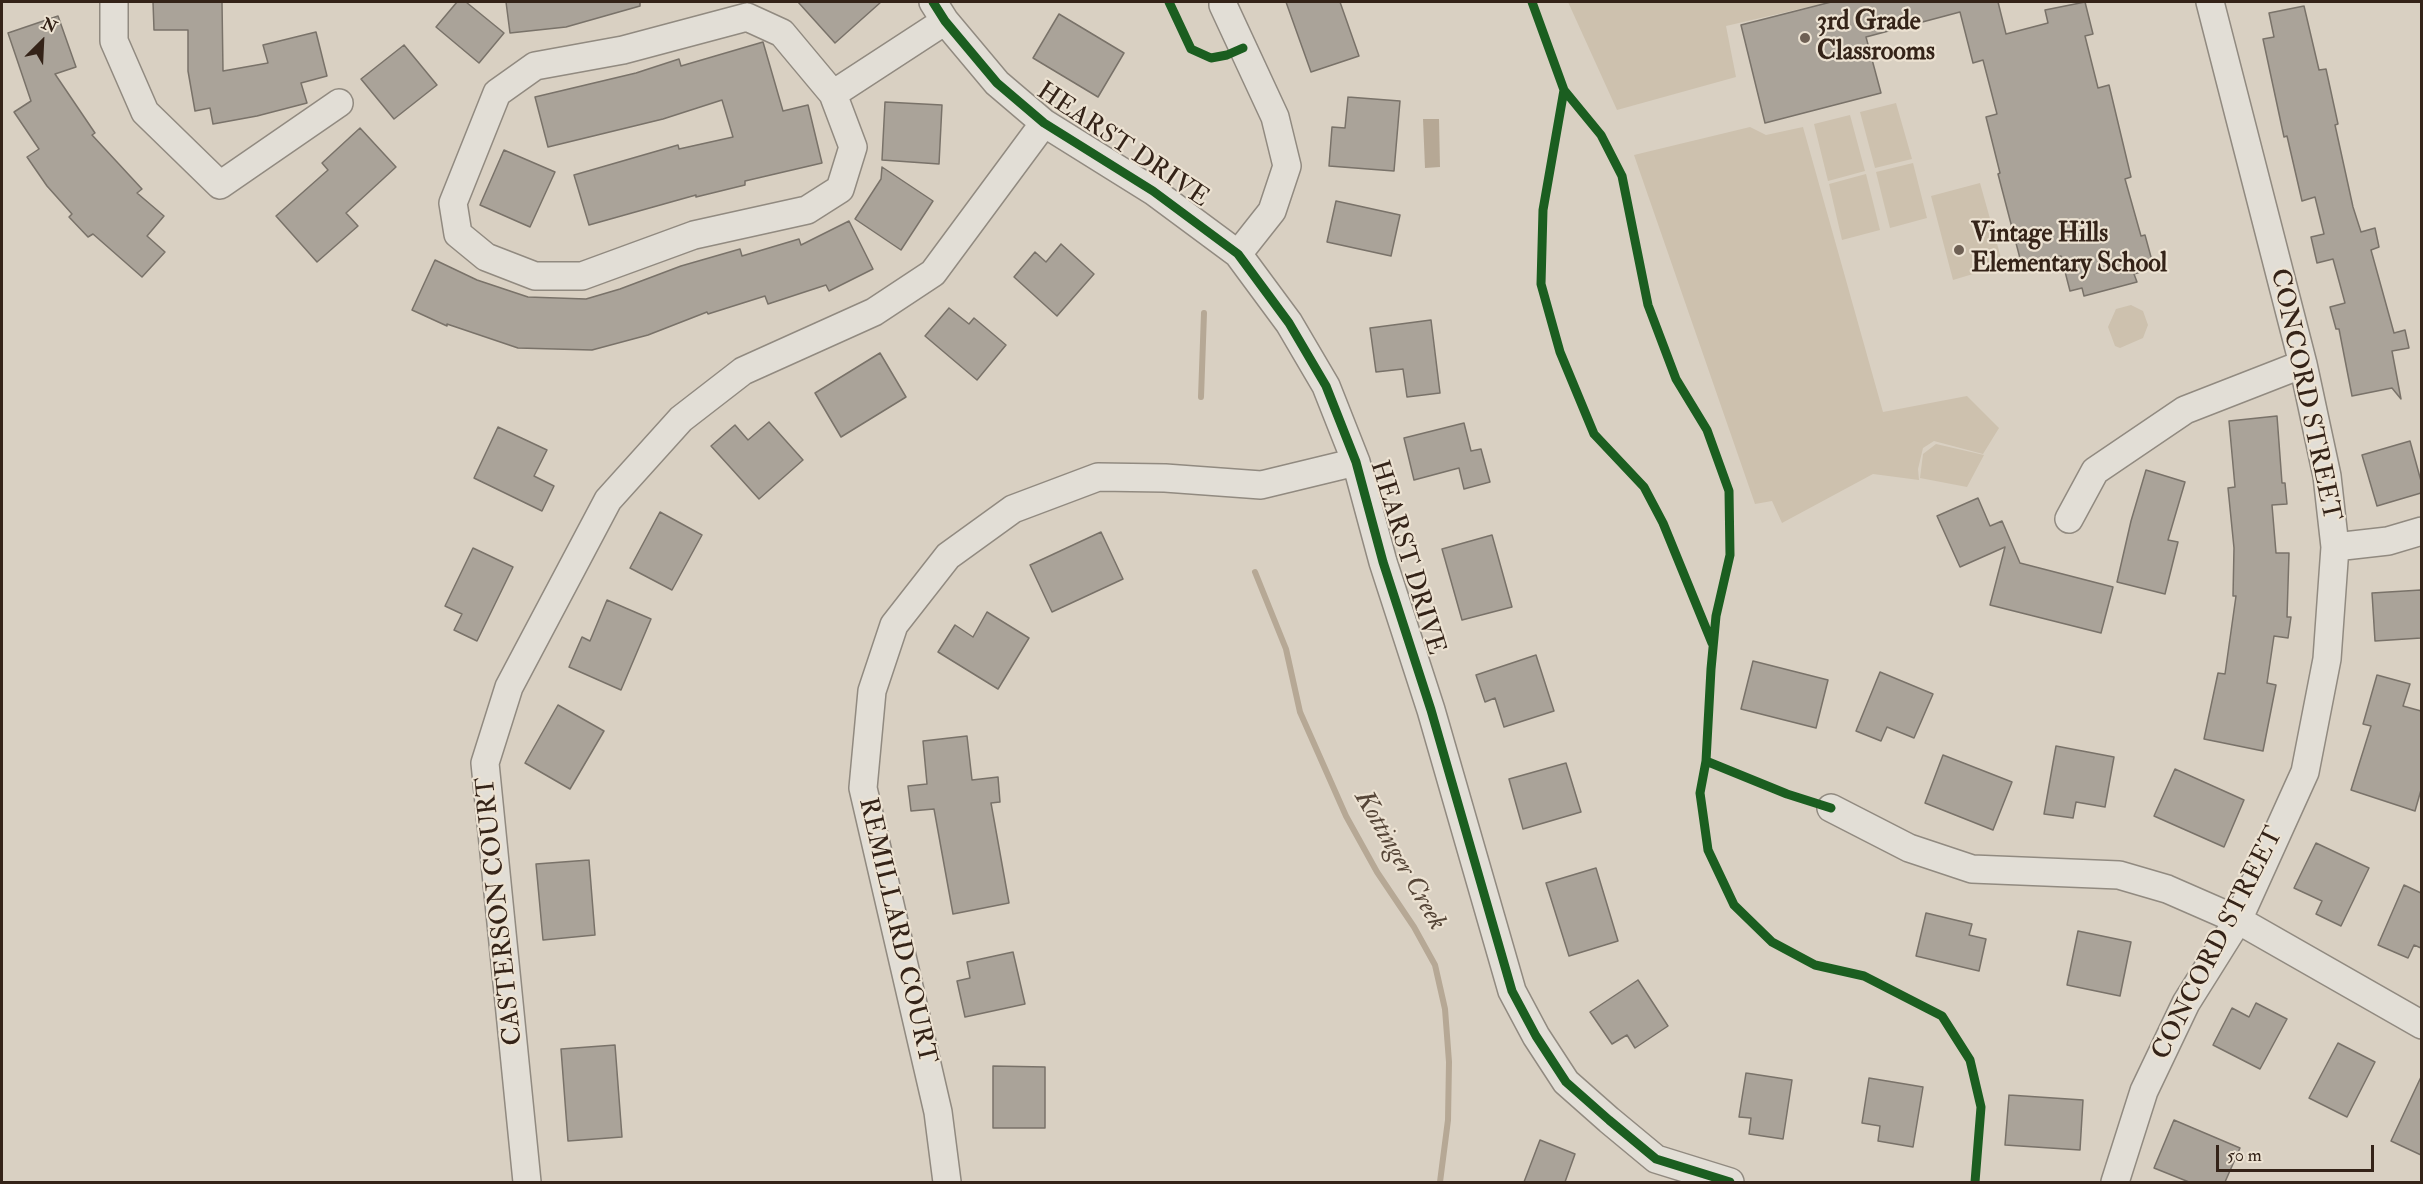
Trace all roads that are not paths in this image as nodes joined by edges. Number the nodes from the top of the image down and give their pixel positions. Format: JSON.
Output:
{"nodes":[{"id":1,"x":114,"y":2,"type":"edge"},
{"id":2,"x":2210,"y":2,"type":"edge"},
{"id":3,"x":1223,"y":5,"type":"dead end"},
{"id":4,"x":939,"y":11,"type":"edge"},
{"id":5,"x":833,"y":94,"type":"junction"},
{"id":6,"x":339,"y":103,"type":"dead end"},
{"id":7,"x":1044,"y":123,"type":"junction"},
{"id":8,"x":1238,"y":254,"type":"junction"},
{"id":9,"x":2303,"y":364,"type":"junction"},
{"id":10,"x":1356,"y":462,"type":"junction"},
{"id":11,"x":2069,"y":519,"type":"dead end"},
{"id":12,"x":2421,"y":531,"type":"edge"},
{"id":13,"x":2335,"y":547,"type":"junction"},
{"id":14,"x":1831,"y":808,"type":"dead end"},
{"id":15,"x":2238,"y":920,"type":"junction"},
{"id":16,"x":2421,"y":1025,"type":"edge"},
{"id":17,"x":1653,"y":1171,"type":"edge"},
{"id":18,"x":528,"y":1182,"type":"edge"},
{"id":19,"x":947,"y":1182,"type":"edge"},
{"id":20,"x":1730,"y":1182,"type":"edge"},
{"id":21,"x":2115,"y":1182,"type":"edge"}],
"edges":[{"from":1,"to":6,"type":"street"},
{"from":2,"to":9,"type":"street","name":"CONCORD STREET"},
{"from":3,"to":8,"type":"street"},
{"from":4,"to":5,"type":"street"},
{"from":4,"to":7,"type":"street","name":"HEARST DRIVE"},
{"from":5,"to":5,"type":"street"},
{"from":7,"to":8,"type":"street","name":"HEARST DRIVE"},
{"from":7,"to":18,"type":"street","name":"CASTERSON COURT"},
{"from":8,"to":10,"type":"street","name":"HEARST DRIVE"},
{"from":9,"to":11,"type":"street"},
{"from":9,"to":13,"type":"street","name":"CONCORD STREET"},
{"from":10,"to":17,"type":"street","name":"HEARST DRIVE"},
{"from":10,"to":19,"type":"street","name":"REMILLARD COURT"},
{"from":12,"to":13,"type":"street"},
{"from":13,"to":15,"type":"street","name":"CONCORD STREET"},
{"from":14,"to":15,"type":"street"},
{"from":15,"to":16,"type":"street"},
{"from":15,"to":21,"type":"street","name":"CONCORD STREET"},
{"from":17,"to":20,"type":"street","name":"HEARST DRIVE"}]}
